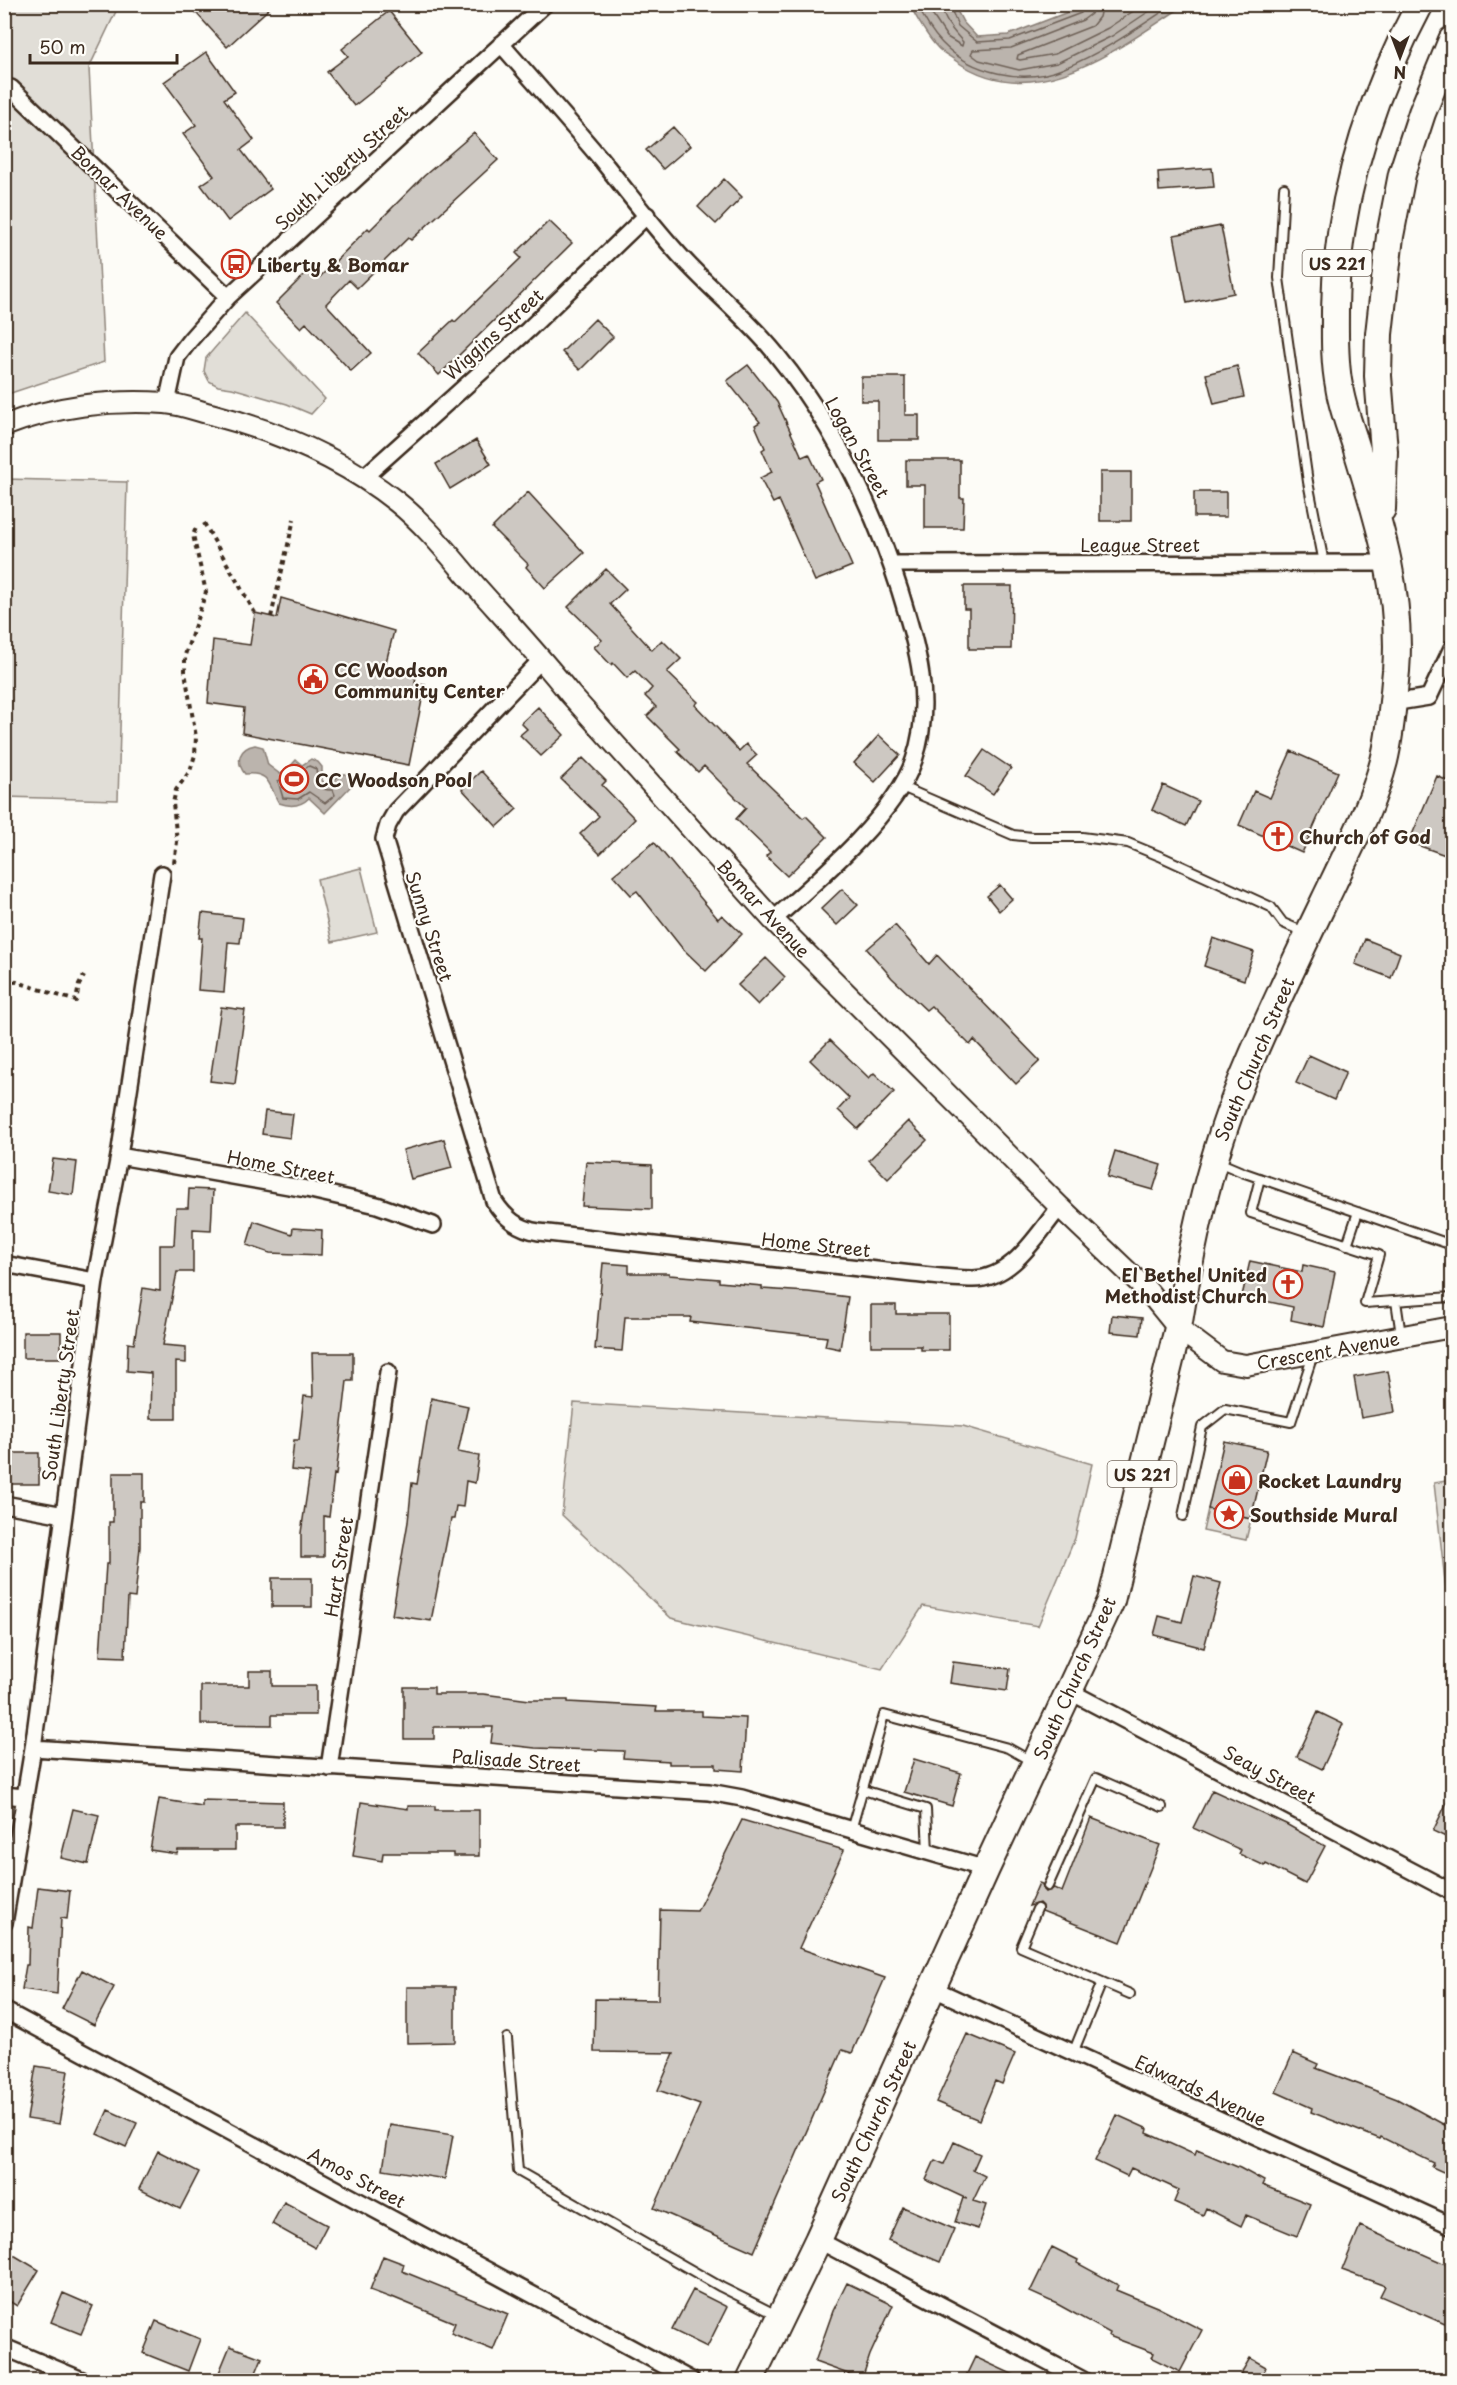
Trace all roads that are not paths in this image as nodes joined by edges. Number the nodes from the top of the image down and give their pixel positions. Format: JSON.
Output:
{"nodes":[{"id":1,"x":545,"y":4,"type":"edge"},
{"id":2,"x":1420,"y":4,"type":"edge"},
{"id":3,"x":1452,"y":40,"type":"edge"},
{"id":4,"x":501,"y":44,"type":"junction"},
{"id":5,"x":11,"y":88,"type":"dead end"},
{"id":6,"x":1284,"y":188,"type":"dead end"},
{"id":7,"x":647,"y":215,"type":"junction"},
{"id":8,"x":228,"y":297,"type":"junction"},
{"id":9,"x":167,"y":403,"type":"junction"},
{"id":10,"x":4,"y":426,"type":"edge"},
{"id":11,"x":362,"y":479,"type":"junction"},
{"id":12,"x":1382,"y":531,"type":"junction"},
{"id":13,"x":1324,"y":563,"type":"junction"},
{"id":14,"x":1389,"y":563,"type":"junction"},
{"id":15,"x":891,"y":564,"type":"junction"},
{"id":16,"x":1452,"y":648,"type":"edge"},
{"id":17,"x":543,"y":659,"type":"junction"},
{"id":18,"x":1392,"y":703,"type":"junction"},
{"id":19,"x":902,"y":787,"type":"junction"},
{"id":20,"x":162,"y":874,"type":"road end"},
{"id":21,"x":773,"y":920,"type":"junction"},
{"id":22,"x":1308,"y":934,"type":"junction"},
{"id":23,"x":119,"y":1156,"type":"junction"},
{"id":24,"x":1214,"y":1160,"type":"junction"},
{"id":25,"x":1260,"y":1178,"type":"junction"},
{"id":26,"x":1060,"y":1207,"type":"junction"},
{"id":27,"x":1358,"y":1212,"type":"junction"},
{"id":28,"x":433,"y":1225,"type":"dead end"},
{"id":29,"x":539,"y":1232,"type":"joint"},
{"id":30,"x":1347,"y":1245,"type":"junction"},
{"id":31,"x":1452,"y":1245,"type":"edge"},
{"id":32,"x":4,"y":1264,"type":"edge"},
{"id":33,"x":95,"y":1281,"type":"junction"},
{"id":34,"x":1452,"y":1297,"type":"edge"},
{"id":35,"x":1396,"y":1301,"type":"junction"},
{"id":36,"x":1452,"y":1327,"type":"edge"},
{"id":37,"x":1178,"y":1328,"type":"junction"},
{"id":38,"x":1402,"y":1336,"type":"junction"},
{"id":39,"x":1311,"y":1353,"type":"junction"},
{"id":40,"x":388,"y":1372,"type":"dead end"},
{"id":41,"x":4,"y":1504,"type":"edge"},
{"id":42,"x":64,"y":1515,"type":"junction"},
{"id":43,"x":1183,"y":1516,"type":"dead end"},
{"id":44,"x":1069,"y":1690,"type":"junction"},
{"id":45,"x":33,"y":1748,"type":"junction"},
{"id":46,"x":1035,"y":1763,"type":"junction"},
{"id":47,"x":328,"y":1768,"type":"junction"},
{"id":48,"x":863,"y":1790,"type":"junction"},
{"id":49,"x":4,"y":1794,"type":"edge"},
{"id":50,"x":23,"y":1797,"type":"junction"},
{"id":51,"x":1162,"y":1807,"type":"dead end"},
{"id":52,"x":851,"y":1830,"type":"junction"},
{"id":53,"x":928,"y":1852,"type":"junction"},
{"id":54,"x":986,"y":1869,"type":"junction"},
{"id":55,"x":1048,"y":1886,"type":"dead end"},
{"id":56,"x":1452,"y":1892,"type":"edge"},
{"id":57,"x":1037,"y":1909,"type":"dead end"},
{"id":58,"x":4,"y":1923,"type":"edge"},
{"id":59,"x":1102,"y":1982,"type":"junction"},
{"id":60,"x":934,"y":1989,"type":"junction"},
{"id":61,"x":1130,"y":1994,"type":"dead end"},
{"id":62,"x":4,"y":2010,"type":"edge"},
{"id":63,"x":507,"y":2038,"type":"dead end"},
{"id":64,"x":1073,"y":2052,"type":"junction"},
{"id":65,"x":1452,"y":2226,"type":"edge"},
{"id":66,"x":818,"y":2240,"type":"junction"},
{"id":67,"x":781,"y":2317,"type":"junction"},
{"id":68,"x":4,"y":2347,"type":"edge"},
{"id":69,"x":82,"y":2380,"type":"edge"},
{"id":70,"x":691,"y":2380,"type":"edge"},
{"id":71,"x":750,"y":2380,"type":"edge"},
{"id":72,"x":1083,"y":2380,"type":"edge"}],
"edges":[{"from":1,"to":4,"type":"street","name":"South Liberty Street"},
{"from":2,"to":12,"type":"main road","number":"US 221"},
{"from":3,"to":12,"type":"main road","number":"US 221"},
{"from":4,"to":7,"type":"street","name":"Logan Street"},
{"from":4,"to":8,"type":"street","name":"South Liberty Street"},
{"from":5,"to":8,"type":"street","name":"Bomar Avenue"},
{"from":6,"to":13,"type":"lane"},
{"from":7,"to":11,"type":"street","name":"Wiggins Street"},
{"from":7,"to":15,"type":"street","name":"Logan Street"},
{"from":8,"to":9,"type":"street","name":"South Liberty Street"},
{"from":9,"to":10,"type":"street","name":"Bomar Avenue"},
{"from":9,"to":11,"type":"street","name":"Bomar Avenue"},
{"from":11,"to":17,"type":"street","name":"Bomar Avenue"},
{"from":12,"to":14,"type":"main road","name":"South Church Street","number":"US 221"},
{"from":13,"to":14,"type":"street","name":"League Street"},
{"from":13,"to":15,"type":"street","name":"League Street"},
{"from":14,"to":18,"type":"main road","name":"South Church Street","number":"US 221"},
{"from":15,"to":19,"type":"street","name":"Logan Street"},
{"from":16,"to":18,"type":"street"},
{"from":17,"to":21,"type":"street","name":"Bomar Avenue"},
{"from":17,"to":29,"type":"street","name":"Sunny Street"},
{"from":18,"to":22,"type":"main road","name":"South Church Street","number":"US 221"},
{"from":19,"to":21,"type":"street","name":"Logan Street"},
{"from":19,"to":22,"type":"lane"},
{"from":20,"to":23,"type":"street","name":"South Liberty Street"},
{"from":21,"to":26,"type":"street","name":"Bomar Avenue"},
{"from":22,"to":24,"type":"main road","name":"South Church Street","number":"US 221"},
{"from":23,"to":28,"type":"street","name":"Home Street"},
{"from":23,"to":33,"type":"street","name":"South Liberty Street"},
{"from":24,"to":25,"type":"lane"},
{"from":24,"to":37,"type":"main road","name":"South Church Street","number":"US 221"},
{"from":25,"to":27,"type":"lane"},
{"from":25,"to":30,"type":"lane"},
{"from":26,"to":29,"type":"street","name":"Home Street"},
{"from":26,"to":37,"type":"street","name":"Bomar Avenue"},
{"from":27,"to":30,"type":"lane"},
{"from":27,"to":31,"type":"lane"},
{"from":30,"to":35,"type":"lane"},
{"from":32,"to":33,"type":"street"},
{"from":33,"to":42,"type":"street","name":"South Liberty Street"},
{"from":34,"to":35,"type":"lane"},
{"from":35,"to":38,"type":"lane"},
{"from":36,"to":38,"type":"street","name":"Crescent Avenue"},
{"from":37,"to":39,"type":"street","name":"Crescent Avenue"},
{"from":37,"to":44,"type":"main road","name":"South Church Street","number":"US 221"},
{"from":38,"to":39,"type":"street","name":"Crescent Avenue"},
{"from":39,"to":43,"type":"lane"},
{"from":40,"to":47,"type":"street","name":"Hart Street"},
{"from":41,"to":42,"type":"street"},
{"from":42,"to":45,"type":"street","name":"South Liberty Street"},
{"from":44,"to":46,"type":"main road","name":"South Church Street","number":"US 221"},
{"from":44,"to":56,"type":"street","name":"Seay Street"},
{"from":45,"to":47,"type":"street","name":"Palisade Street"},
{"from":45,"to":50,"type":"street","name":"South Liberty Street"},
{"from":46,"to":48,"type":"lane"},
{"from":46,"to":54,"type":"main road","name":"South Church Street","number":"US 221"},
{"from":47,"to":52,"type":"street","name":"Palisade Street"},
{"from":48,"to":52,"type":"lane"},
{"from":48,"to":53,"type":"lane"},
{"from":49,"to":50,"type":"street"},
{"from":50,"to":58,"type":"street","name":"South Liberty Street"},
{"from":51,"to":55,"type":"lane"},
{"from":52,"to":53,"type":"street","name":"Palisade Street"},
{"from":53,"to":54,"type":"street","name":"Palisade Street"},
{"from":54,"to":60,"type":"main road","name":"South Church Street","number":"US 221"},
{"from":57,"to":59,"type":"lane"},
{"from":59,"to":61,"type":"lane"},
{"from":59,"to":64,"type":"lane"},
{"from":60,"to":64,"type":"street","name":"Edwards Avenue"},
{"from":60,"to":66,"type":"main road","name":"South Church Street","number":"US 221"},
{"from":62,"to":70,"type":"street","name":"Amos Street"},
{"from":63,"to":67,"type":"lane"},
{"from":64,"to":65,"type":"street","name":"Edwards Avenue"},
{"from":66,"to":67,"type":"main road","name":"South Church Street","number":"US 221"},
{"from":66,"to":72,"type":"street"},
{"from":67,"to":71,"type":"main road","name":"South Church Street","number":"US 221"},
{"from":68,"to":69,"type":"street"}]}
